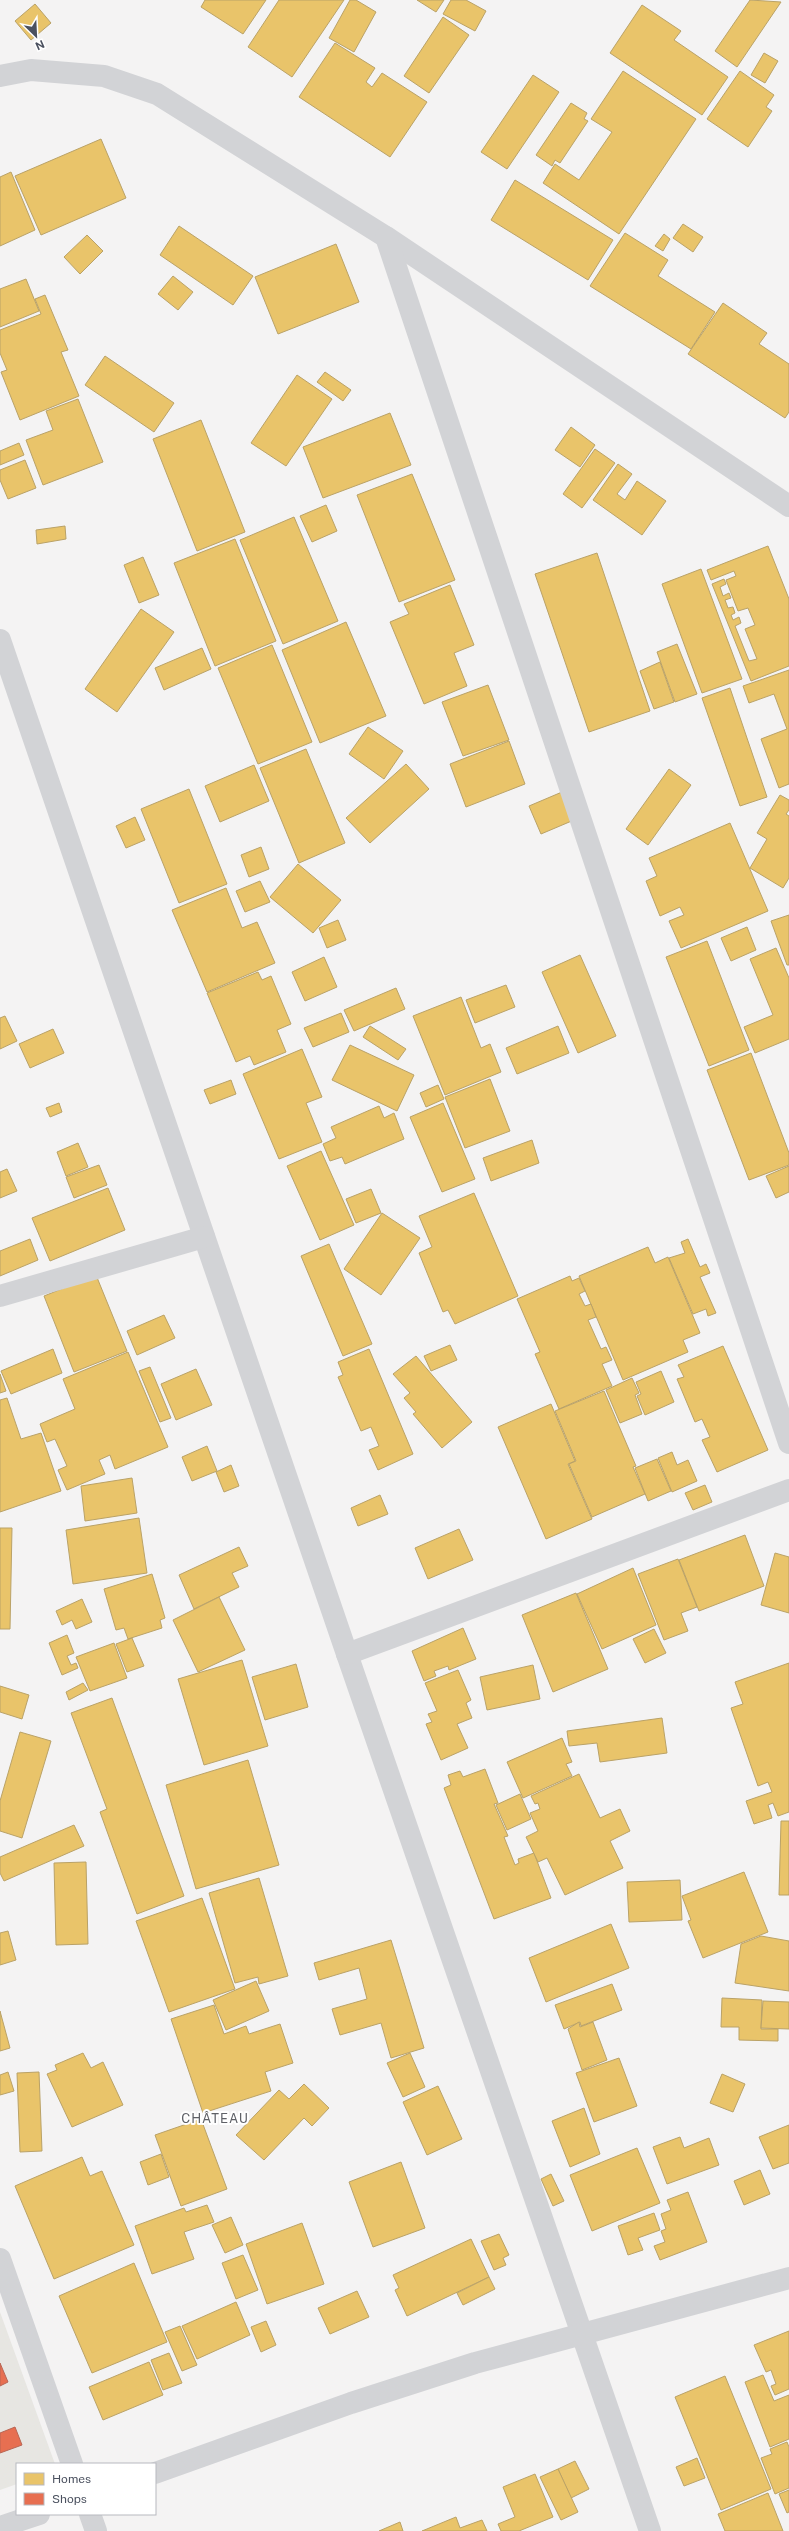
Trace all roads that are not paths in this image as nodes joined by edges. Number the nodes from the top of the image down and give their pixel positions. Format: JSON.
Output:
{"nodes":[{"id":1,"x":0,"y":76,"type":"edge"},
{"id":2,"x":386,"y":237,"type":"junction"},
{"id":3,"x":789,"y":506,"type":"edge"},
{"id":4,"x":0,"y":640,"type":"edge"},
{"id":5,"x":204,"y":1236,"type":"junction"},
{"id":6,"x":0,"y":1296,"type":"edge"},
{"id":7,"x":789,"y":1443,"type":"edge"},
{"id":8,"x":789,"y":1490,"type":"edge"},
{"id":9,"x":347,"y":1654,"type":"junction"},
{"id":10,"x":0,"y":2260,"type":"edge"},
{"id":11,"x":789,"y":2278,"type":"edge"},
{"id":12,"x":583,"y":2334,"type":"junction"},
{"id":13,"x":72,"y":2463,"type":"edge"},
{"id":14,"x":156,"y":2473,"type":"edge"},
{"id":15,"x":36,"y":2515,"type":"edge"},
{"id":16,"x":90,"y":2515,"type":"edge"},
{"id":17,"x":0,"y":2527,"type":"edge"},
{"id":18,"x":96,"y":2531,"type":"edge"},
{"id":19,"x":650,"y":2531,"type":"edge"}],
"edges":[{"from":1,"to":2,"type":"street"},
{"from":2,"to":3,"type":"street"},
{"from":2,"to":7,"type":"street"},
{"from":4,"to":5,"type":"street"},
{"from":5,"to":6,"type":"street"},
{"from":5,"to":9,"type":"street"},
{"from":8,"to":9,"type":"street"},
{"from":9,"to":12,"type":"street"},
{"from":10,"to":13,"type":"street"},
{"from":11,"to":12,"type":"street"},
{"from":12,"to":14,"type":"street"},
{"from":12,"to":19,"type":"street"},
{"from":15,"to":17,"type":"street"},
{"from":16,"to":18,"type":"street"}]}
